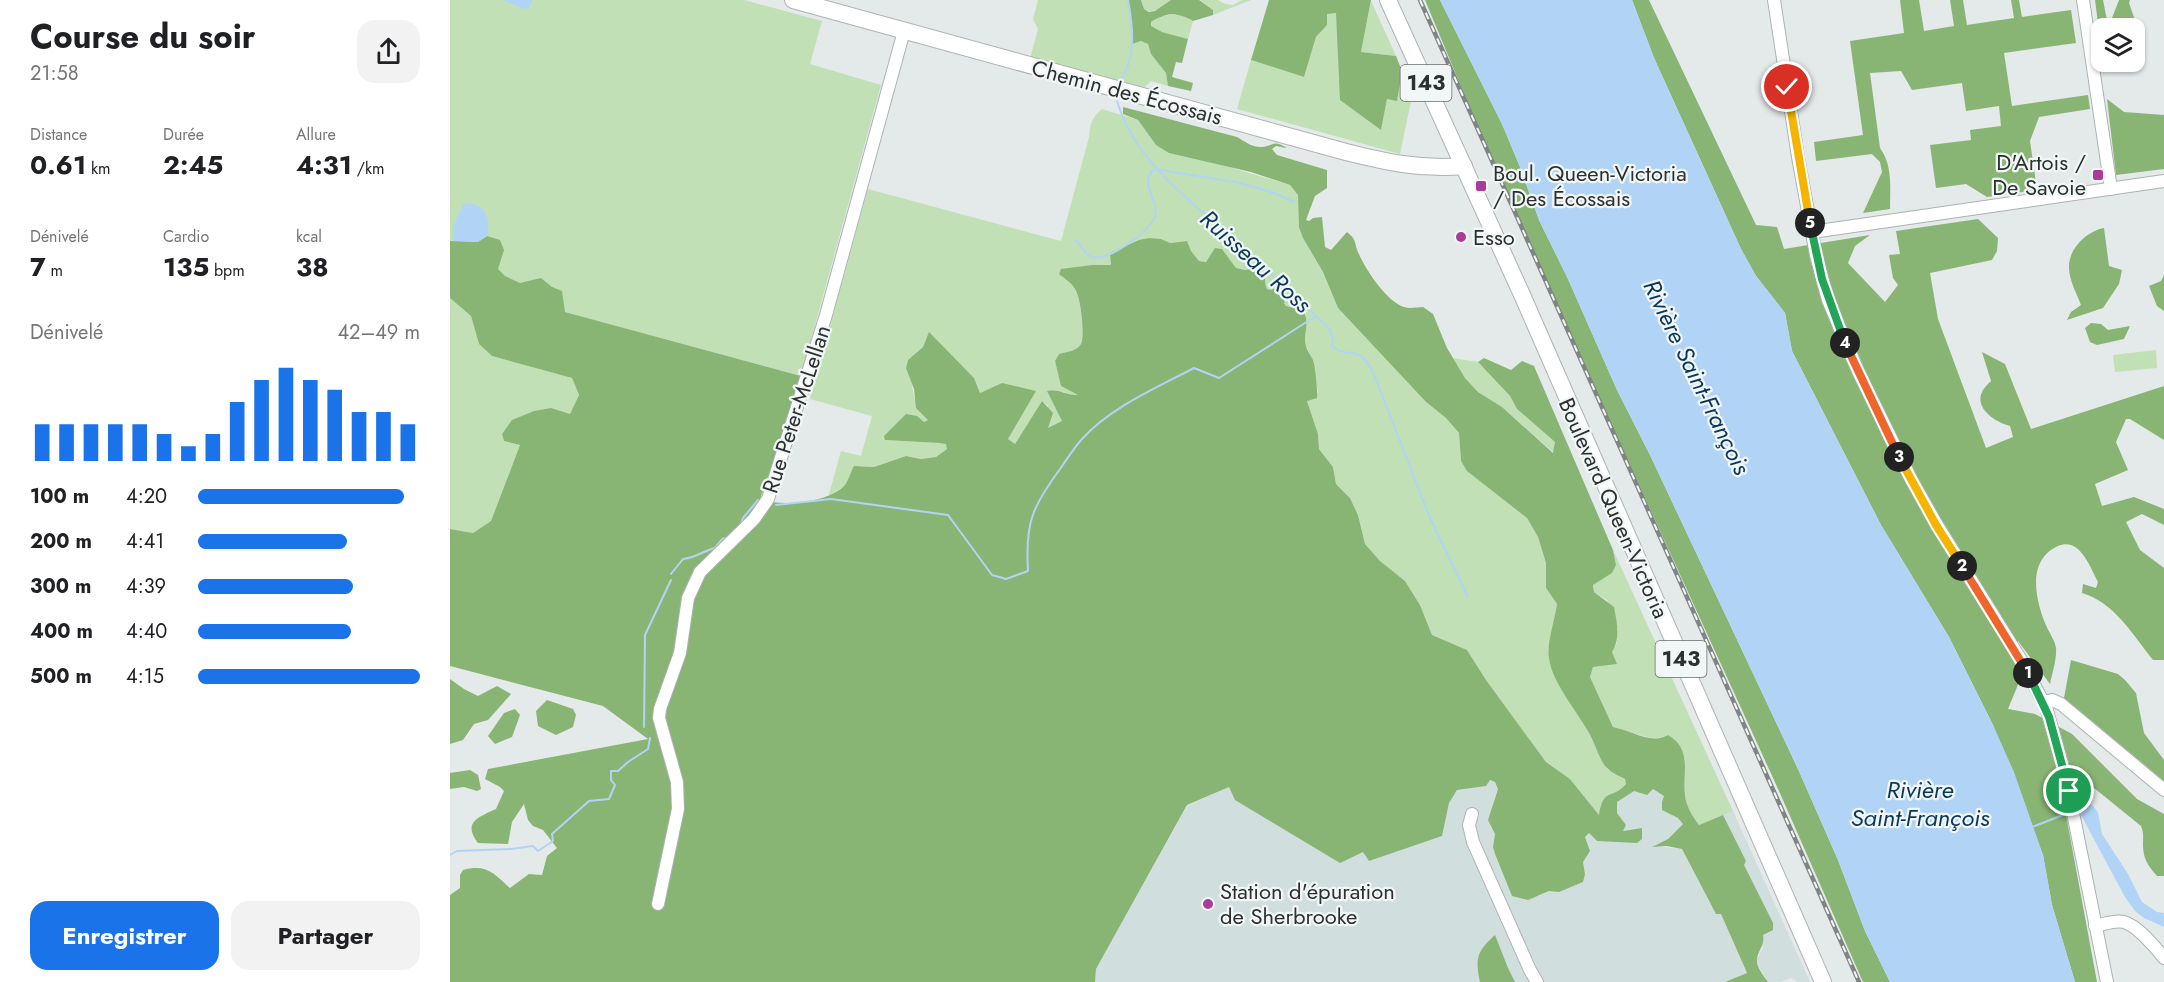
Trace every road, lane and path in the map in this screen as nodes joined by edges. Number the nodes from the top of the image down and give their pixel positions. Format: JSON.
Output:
{"nodes":[{"id":1,"x":793,"y":0,"type":"edge"},
{"id":2,"x":1388,"y":0,"type":"edge"},
{"id":3,"x":1774,"y":0,"type":"edge"},
{"id":4,"x":2083,"y":0,"type":"edge"},
{"id":5,"x":904,"y":31,"type":"junction"},
{"id":6,"x":1464,"y":166,"type":"junction"},
{"id":7,"x":2164,"y":181,"type":"edge"},
{"id":8,"x":2111,"y":189,"type":"junction"},
{"id":9,"x":1812,"y":232,"type":"junction"},
{"id":10,"x":2044,"y":702,"type":"junction"},
{"id":11,"x":2164,"y":790,"type":"edge"},
{"id":12,"x":1472,"y":814,"type":"dead end"},
{"id":13,"x":658,"y":904,"type":"dead end"},
{"id":14,"x":2096,"y":926,"type":"junction"},
{"id":15,"x":2164,"y":958,"type":"edge"},
{"id":16,"x":1537,"y":982,"type":"edge"},
{"id":17,"x":1823,"y":982,"type":"edge"},
{"id":18,"x":2107,"y":982,"type":"edge"}],
"edges":[{"from":1,"to":5,"type":"main road","name":"Chemin des Écossais"},
{"from":2,"to":6,"type":"main road","number":"143"},
{"from":3,"to":9,"type":"street"},
{"from":4,"to":8,"type":"street"},
{"from":5,"to":6,"type":"main road","name":"Chemin des Écossais"},
{"from":5,"to":13,"type":"street","name":"Rue Peter-McLellan"},
{"from":6,"to":17,"type":"main road","name":"Boulevard Queen-Victoria","number":"143"},
{"from":7,"to":8,"type":"street"},
{"from":8,"to":9,"type":"street"},
{"from":9,"to":10,"type":"street"},
{"from":10,"to":11,"type":"street"},
{"from":10,"to":14,"type":"street"},
{"from":12,"to":16,"type":"street"},
{"from":14,"to":15,"type":"street"},
{"from":14,"to":18,"type":"street"}]}
